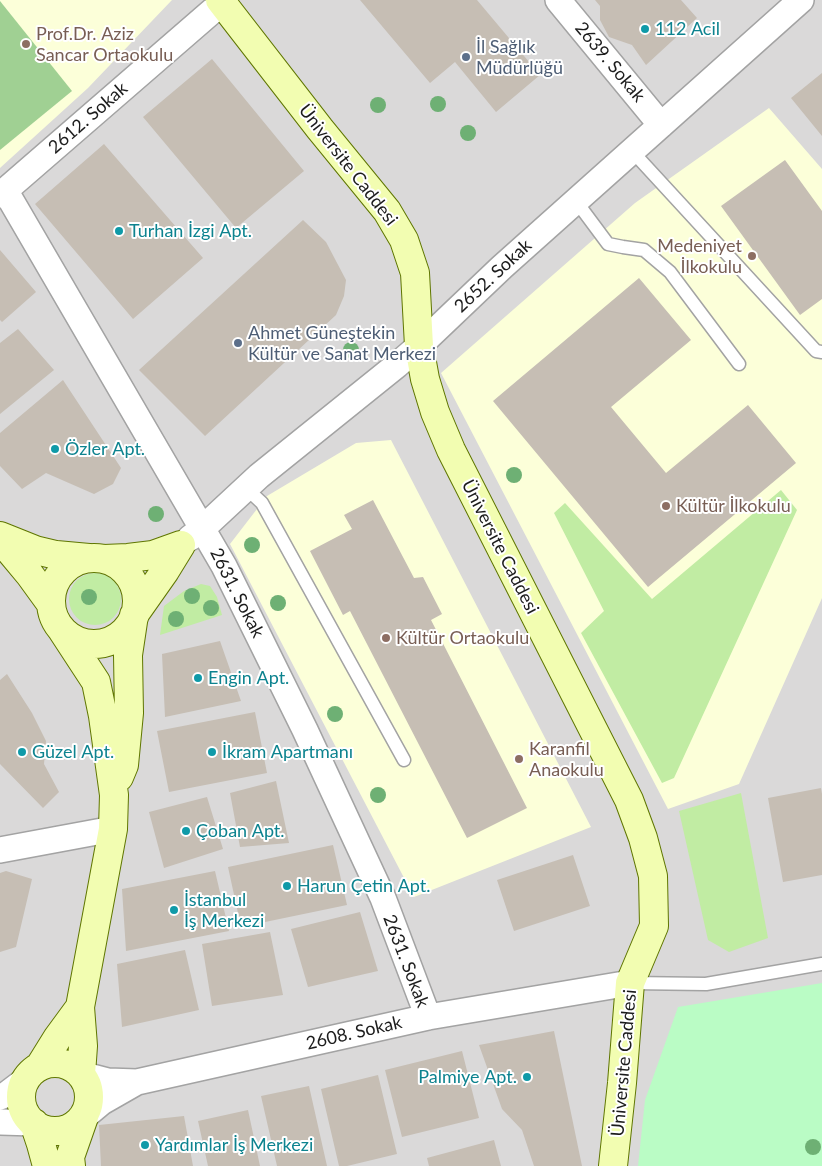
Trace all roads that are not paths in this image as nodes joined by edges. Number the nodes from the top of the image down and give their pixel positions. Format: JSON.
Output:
{"nodes":[{"id":1,"x":558,"y":0,"type":"edge"},
{"id":2,"x":801,"y":0,"type":"edge"},
{"id":3,"x":222,"y":1,"type":"edge"},
{"id":4,"x":662,"y":124,"type":"junction"},
{"id":5,"x":632,"y":151,"type":"junction"},
{"id":6,"x":3,"y":192,"type":"edge"},
{"id":7,"x":576,"y":200,"type":"junction"},
{"id":8,"x":419,"y":346,"type":"junction"},
{"id":9,"x":822,"y":352,"type":"edge"},
{"id":10,"x":739,"y":364,"type":"dead end"},
{"id":11,"x":246,"y":488,"type":"junction"},
{"id":12,"x":203,"y":528,"type":"junction"},
{"id":13,"x":0,"y":538,"type":"edge"},
{"id":14,"x":181,"y":545,"type":"junction"},
{"id":15,"x":98,"y":558,"type":"junction"},
{"id":16,"x":51,"y":604,"type":"junction"},
{"id":17,"x":134,"y":615,"type":"junction"},
{"id":18,"x":62,"y":630,"type":"junction"},
{"id":19,"x":404,"y":760,"type":"dead end"},
{"id":20,"x":114,"y":795,"type":"junction"},
{"id":21,"x":113,"y":830,"type":"junction"},
{"id":22,"x":0,"y":850,"type":"edge"},
{"id":23,"x":822,"y":964,"type":"edge"},
{"id":24,"x":630,"y":983,"type":"junction"},
{"id":25,"x":80,"y":1007,"type":"junction"},
{"id":26,"x":428,"y":1017,"type":"junction"},
{"id":27,"x":32,"y":1073,"type":"junction"},
{"id":28,"x":81,"y":1074,"type":"junction"},
{"id":29,"x":138,"y":1082,"type":"junction"},
{"id":30,"x":0,"y":1097,"type":"edge"},
{"id":31,"x":84,"y":1117,"type":"junction"},
{"id":32,"x":0,"y":1122,"type":"edge"},
{"id":33,"x":34,"y":1123,"type":"junction"},
{"id":34,"x":47,"y":1166,"type":"edge"},
{"id":35,"x":71,"y":1166,"type":"edge"},
{"id":36,"x":613,"y":1166,"type":"edge"}],
"edges":[{"from":1,"to":4,"type":"street","name":"2639. Sokak"},
{"from":2,"to":4,"type":"street","name":"2652. Sokak"},
{"from":3,"to":6,"type":"street","name":"2612. Sokak"},
{"from":3,"to":8,"type":"street","name":"Üniversite Caddesi"},
{"from":4,"to":5,"type":"street","name":"2652. Sokak"},
{"from":5,"to":7,"type":"street","name":"2652. Sokak"},
{"from":5,"to":9,"type":"lane"},
{"from":6,"to":12,"type":"street","name":"2631. Sokak"},
{"from":7,"to":8,"type":"street","name":"2652. Sokak"},
{"from":7,"to":10,"type":"lane"},
{"from":8,"to":11,"type":"street","name":"2652. Sokak"},
{"from":8,"to":24,"type":"street","name":"Üniversite Caddesi"},
{"from":11,"to":12,"type":"street","name":"2652. Sokak"},
{"from":11,"to":19,"type":"lane"},
{"from":12,"to":14,"type":"street","name":"2652. Sokak"},
{"from":12,"to":26,"type":"street","name":"2631. Sokak"},
{"from":13,"to":15,"type":"street"},
{"from":13,"to":16,"type":"street"},
{"from":14,"to":15,"type":"street"},
{"from":14,"to":17,"type":"street"},
{"from":15,"to":16,"type":"street"},
{"from":15,"to":17,"type":"street"},
{"from":16,"to":18,"type":"street"},
{"from":17,"to":18,"type":"street"},
{"from":17,"to":20,"type":"street"},
{"from":18,"to":20,"type":"street"},
{"from":20,"to":21,"type":"street"},
{"from":21,"to":22,"type":"street"},
{"from":21,"to":25,"type":"street"},
{"from":23,"to":24,"type":"lane"},
{"from":24,"to":26,"type":"street","name":"2608. Sokak"},
{"from":24,"to":36,"type":"street","name":"Üniversite Caddesi"},
{"from":25,"to":27,"type":"street"},
{"from":25,"to":28,"type":"street"},
{"from":26,"to":29,"type":"street","name":"2608. Sokak"},
{"from":27,"to":28,"type":"street"},
{"from":27,"to":30,"type":"street"},
{"from":27,"to":33,"type":"street"},
{"from":28,"to":29,"type":"street"},
{"from":28,"to":31,"type":"street"},
{"from":29,"to":31,"type":"street"},
{"from":31,"to":33,"type":"street"},
{"from":31,"to":35,"type":"street"},
{"from":32,"to":33,"type":"street"},
{"from":33,"to":34,"type":"street"}]}
